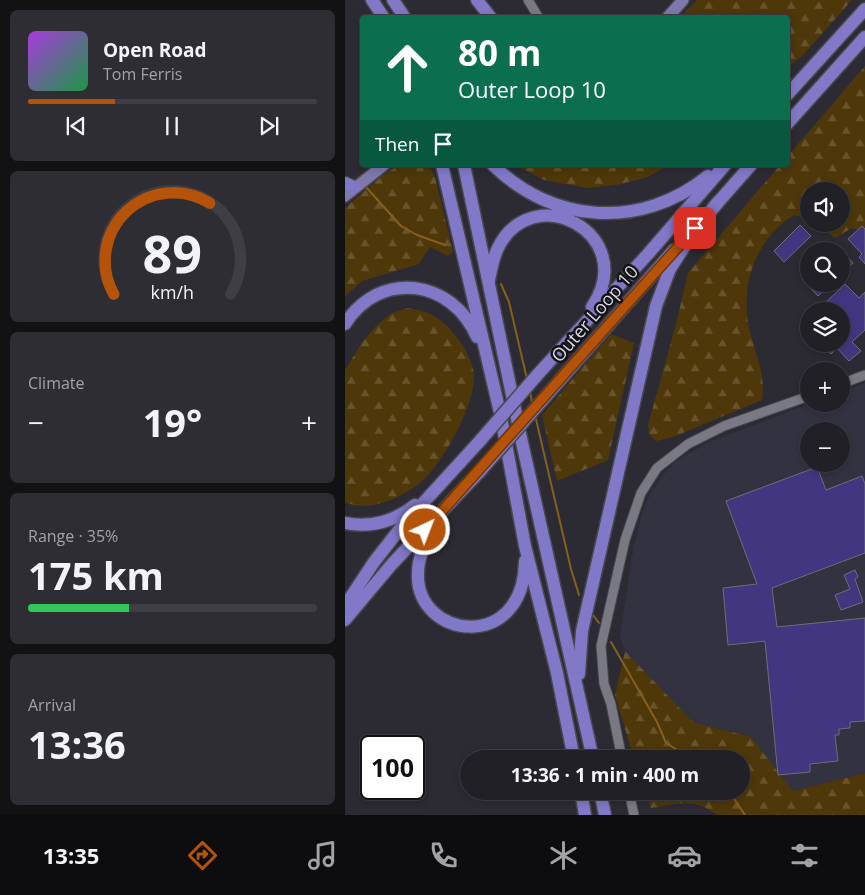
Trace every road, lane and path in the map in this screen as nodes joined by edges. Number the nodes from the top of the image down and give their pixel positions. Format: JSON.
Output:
{"nodes":[{"id":1,"x":372,"y":0,"type":"edge"},
{"id":2,"x":393,"y":0,"type":"edge"},
{"id":3,"x":477,"y":0,"type":"edge"},
{"id":4,"x":528,"y":0,"type":"edge"},
{"id":5,"x":683,"y":0,"type":"edge"},
{"id":6,"x":865,"y":9,"type":"edge"},
{"id":7,"x":382,"y":15,"type":"edge"},
{"id":8,"x":403,"y":15,"type":"edge"},
{"id":9,"x":489,"y":15,"type":"edge"},
{"id":10,"x":537,"y":15,"type":"edge"},
{"id":11,"x":670,"y":15,"type":"edge"},
{"id":12,"x":865,"y":36,"type":"edge"},
{"id":13,"x":790,"y":92,"type":"edge"},
{"id":14,"x":790,"y":121,"type":"edge"},
{"id":15,"x":380,"y":167,"type":"edge"},
{"id":16,"x":442,"y":167,"type":"edge"},
{"id":17,"x":464,"y":167,"type":"edge"},
{"id":18,"x":495,"y":167,"type":"edge"},
{"id":19,"x":720,"y":167,"type":"edge"},
{"id":20,"x":721,"y":167,"type":"edge"},
{"id":21,"x":749,"y":167,"type":"edge"},
{"id":22,"x":348,"y":189,"type":"edge"},
{"id":23,"x":718,"y":202,"type":"junction"},
{"id":24,"x":488,"y":285,"type":"junction"},
{"id":25,"x":345,"y":324,"type":"edge"},
{"id":26,"x":562,"y":347,"type":"junction"},
{"id":27,"x":491,"y":375,"type":"junction"},
{"id":28,"x":865,"y":375,"type":"edge"},
{"id":29,"x":850,"y":381,"type":"edge"},
{"id":30,"x":800,"y":399,"type":"edge"},
{"id":31,"x":443,"y":480,"type":"junction"},
{"id":32,"x":436,"y":518,"type":"junction"},
{"id":33,"x":345,"y":523,"type":"edge"},
{"id":34,"x":525,"y":546,"type":"junction"},
{"id":35,"x":345,"y":606,"type":"edge"},
{"id":36,"x":345,"y":620,"type":"edge"},
{"id":37,"x":579,"y":688,"type":"junction"},
{"id":38,"x":572,"y":750,"type":"edge"},
{"id":39,"x":591,"y":750,"type":"edge"},
{"id":40,"x":620,"y":750,"type":"edge"},
{"id":41,"x":582,"y":800,"type":"edge"},
{"id":42,"x":602,"y":800,"type":"edge"},
{"id":43,"x":631,"y":800,"type":"edge"},
{"id":44,"x":585,"y":815,"type":"edge"},
{"id":45,"x":605,"y":815,"type":"edge"},
{"id":46,"x":635,"y":815,"type":"edge"}],
"edges":[{"from":1,"to":7,"type":"highway"},
{"from":2,"to":8,"type":"highway"},
{"from":3,"to":9,"type":"highway"},
{"from":4,"to":10,"type":"street"},
{"from":5,"to":11,"type":"main road"},
{"from":6,"to":13,"type":"highway"},
{"from":12,"to":14,"type":"highway"},
{"from":15,"to":22,"type":"main road"},
{"from":16,"to":27,"type":"highway"},
{"from":17,"to":24,"type":"highway"},
{"from":18,"to":19,"type":"highway"},
{"from":20,"to":26,"type":"highway"},
{"from":21,"to":23,"type":"highway","name":"Outer Loop 10"},
{"from":23,"to":32,"type":"highway","name":"Outer Loop 10","bridge":true},
{"from":23,"to":37,"type":"highway"},
{"from":24,"to":26,"type":"highway"},
{"from":24,"to":37,"type":"highway"},
{"from":25,"to":27,"type":"highway"},
{"from":26,"to":31,"type":"highway","bridge":true},
{"from":27,"to":34,"type":"highway"},
{"from":28,"to":29,"type":"street"},
{"from":30,"to":40,"type":"street"},
{"from":31,"to":33,"type":"highway"},
{"from":31,"to":35,"type":"highway"},
{"from":32,"to":34,"type":"highway"},
{"from":32,"to":36,"type":"highway","name":"Outer Loop 10"},
{"from":34,"to":38,"type":"highway"},
{"from":37,"to":39,"type":"highway"},
{"from":41,"to":44,"type":"highway"},
{"from":42,"to":45,"type":"highway"},
{"from":43,"to":46,"type":"street"}]}
